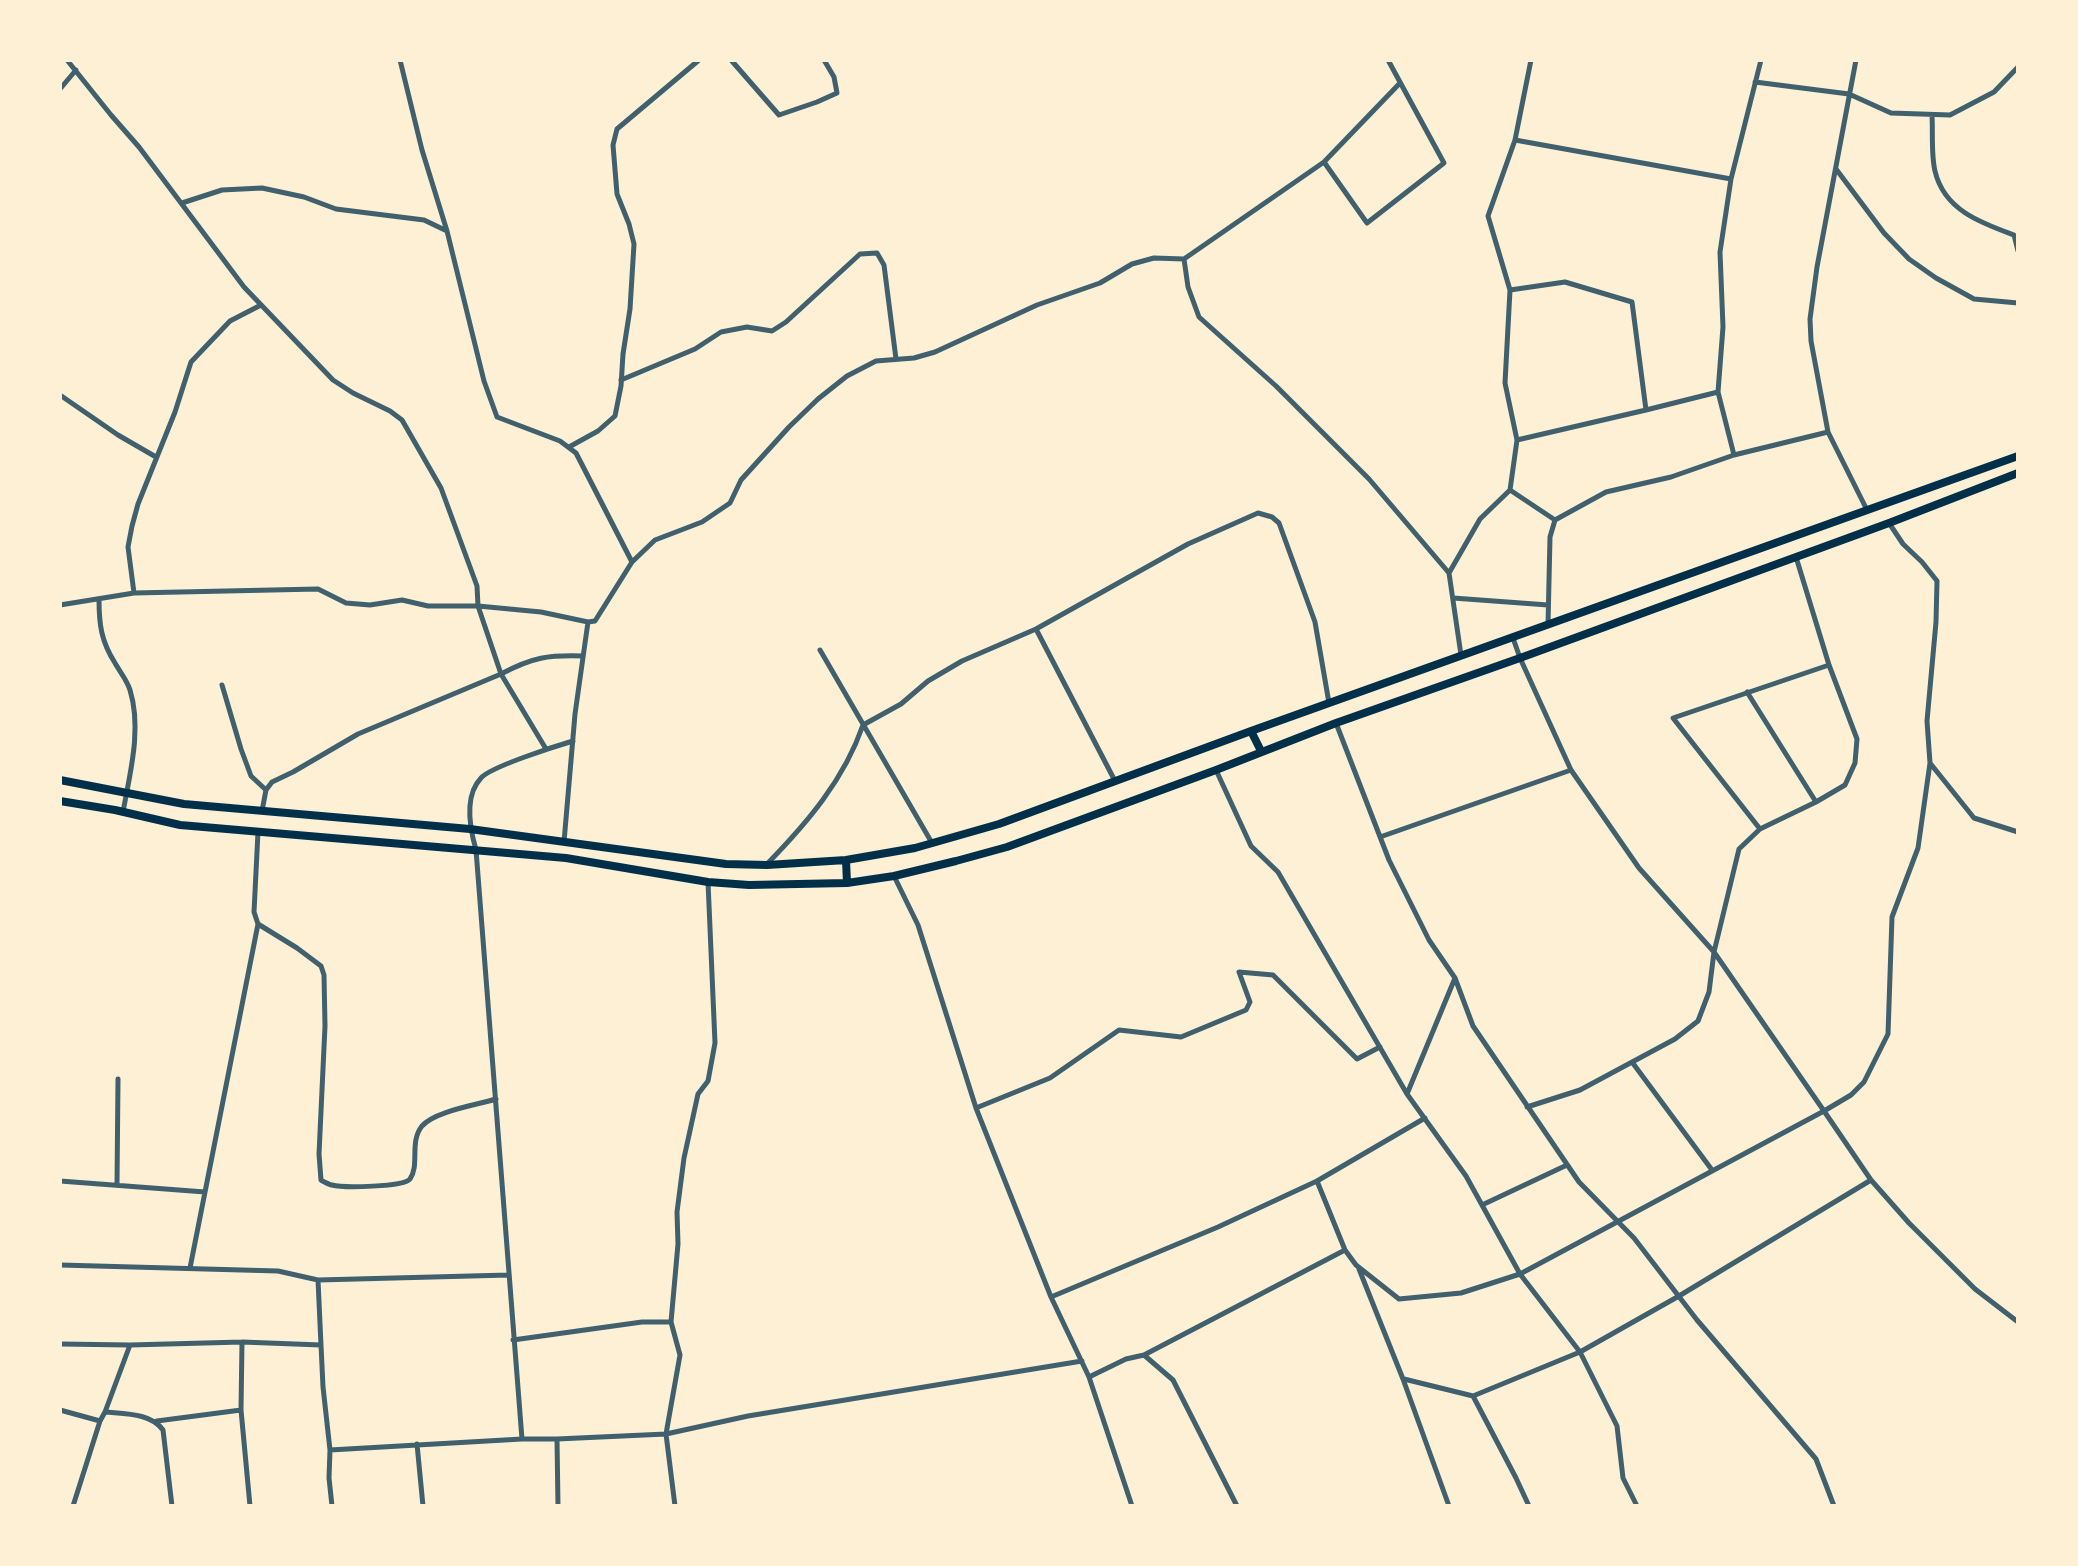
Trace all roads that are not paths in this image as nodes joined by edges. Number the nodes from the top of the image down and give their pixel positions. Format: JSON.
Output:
{"nodes":[{"id":1,"x":67,"y":60,"type":"edge"},
{"id":2,"x":400,"y":60,"type":"edge"},
{"id":3,"x":699,"y":60,"type":"edge"},
{"id":4,"x":731,"y":60,"type":"edge"},
{"id":5,"x":824,"y":60,"type":"edge"},
{"id":6,"x":1388,"y":60,"type":"edge"},
{"id":7,"x":1531,"y":60,"type":"edge"},
{"id":8,"x":1761,"y":60,"type":"edge"},
{"id":9,"x":1856,"y":60,"type":"edge"},
{"id":10,"x":2018,"y":67,"type":"edge"},
{"id":11,"x":76,"y":70,"type":"junction"},
{"id":12,"x":1755,"y":82,"type":"junction"},
{"id":13,"x":1400,"y":83,"type":"junction"},
{"id":14,"x":60,"y":89,"type":"edge"},
{"id":15,"x":1849,"y":94,"type":"junction"},
{"id":16,"x":1932,"y":115,"type":"junction"},
{"id":17,"x":1515,"y":140,"type":"junction"},
{"id":18,"x":1324,"y":162,"type":"junction"},
{"id":19,"x":1835,"y":168,"type":"junction"},
{"id":20,"x":1731,"y":179,"type":"junction"},
{"id":21,"x":182,"y":203,"type":"junction"},
{"id":22,"x":447,"y":231,"type":"junction"},
{"id":23,"x":2018,"y":251,"type":"edge"},
{"id":24,"x":1184,"y":259,"type":"junction"},
{"id":25,"x":1510,"y":290,"type":"junction"},
{"id":26,"x":2018,"y":303,"type":"edge"},
{"id":27,"x":261,"y":305,"type":"junction"},
{"id":28,"x":896,"y":359,"type":"junction"},
{"id":29,"x":621,"y":380,"type":"junction"},
{"id":30,"x":1718,"y":392,"type":"junction"},
{"id":31,"x":60,"y":395,"type":"edge"},
{"id":32,"x":1646,"y":410,"type":"junction"},
{"id":33,"x":1828,"y":432,"type":"junction"},
{"id":34,"x":1517,"y":440,"type":"junction"},
{"id":35,"x":569,"y":447,"type":"junction"},
{"id":36,"x":1734,"y":455,"type":"junction"},
{"id":37,"x":2018,"y":456,"type":"edge"},
{"id":38,"x":156,"y":457,"type":"junction"},
{"id":39,"x":2018,"y":473,"type":"edge"},
{"id":40,"x":1510,"y":490,"type":"junction"},
{"id":41,"x":1867,"y":510,"type":"junction"},
{"id":42,"x":1555,"y":520,"type":"junction"},
{"id":43,"x":1889,"y":523,"type":"junction"},
{"id":44,"x":1796,"y":557,"type":"junction"},
{"id":45,"x":632,"y":562,"type":"junction"},
{"id":46,"x":1449,"y":573,"type":"junction"},
{"id":47,"x":134,"y":593,"type":"junction"},
{"id":48,"x":1453,"y":598,"type":"junction"},
{"id":49,"x":99,"y":599,"type":"junction"},
{"id":50,"x":60,"y":605,"type":"edge"},
{"id":51,"x":1548,"y":605,"type":"junction"},
{"id":52,"x":478,"y":606,"type":"junction"},
{"id":53,"x":588,"y":622,"type":"junction"},
{"id":54,"x":1548,"y":625,"type":"junction"},
{"id":55,"x":1036,"y":629,"type":"junction"},
{"id":56,"x":1513,"y":638,"type":"junction"},
{"id":57,"x":820,"y":650,"type":"dead end"},
{"id":58,"x":583,"y":656,"type":"junction"},
{"id":59,"x":1461,"y":656,"type":"junction"},
{"id":60,"x":1520,"y":658,"type":"junction"},
{"id":61,"x":1829,"y":665,"type":"junction"},
{"id":62,"x":501,"y":674,"type":"junction"},
{"id":63,"x":222,"y":685,"type":"dead end"},
{"id":64,"x":1747,"y":692,"type":"junction"},
{"id":65,"x":1329,"y":703,"type":"junction"},
{"id":66,"x":1336,"y":723,"type":"junction"},
{"id":67,"x":863,"y":725,"type":"junction"},
{"id":68,"x":1251,"y":731,"type":"junction"},
{"id":69,"x":573,"y":741,"type":"junction"},
{"id":70,"x":546,"y":749,"type":"junction"},
{"id":71,"x":1261,"y":751,"type":"junction"},
{"id":72,"x":1930,"y":763,"type":"junction"},
{"id":73,"x":1216,"y":770,"type":"junction"},
{"id":74,"x":1571,"y":770,"type":"junction"},
{"id":75,"x":60,"y":780,"type":"edge"},
{"id":76,"x":1115,"y":781,"type":"junction"},
{"id":77,"x":266,"y":790,"type":"junction"},
{"id":78,"x":126,"y":794,"type":"junction"},
{"id":79,"x":60,"y":801,"type":"edge"},
{"id":80,"x":1816,"y":802,"type":"junction"},
{"id":81,"x":123,"y":812,"type":"junction"},
{"id":82,"x":262,"y":812,"type":"junction"},
{"id":83,"x":282,"y":814,"type":"junction"},
{"id":84,"x":470,"y":829,"type":"junction"},
{"id":85,"x":1760,"y":829,"type":"junction"},
{"id":86,"x":258,"y":832,"type":"junction"},
{"id":87,"x":2018,"y":832,"type":"edge"},
{"id":88,"x":282,"y":834,"type":"junction"},
{"id":89,"x":1380,"y":837,"type":"junction"},
{"id":90,"x":564,"y":842,"type":"junction"},
{"id":91,"x":932,"y":844,"type":"junction"},
{"id":92,"x":476,"y":850,"type":"junction"},
{"id":93,"x":846,"y":860,"type":"junction"},
{"id":94,"x":767,"y":865,"type":"junction"},
{"id":95,"x":894,"y":876,"type":"junction"},
{"id":96,"x":708,"y":882,"type":"junction"},
{"id":97,"x":847,"y":883,"type":"junction"},
{"id":98,"x":258,"y":924,"type":"junction"},
{"id":99,"x":1714,"y":952,"type":"junction"},
{"id":100,"x":1455,"y":978,"type":"junction"},
{"id":101,"x":1380,"y":1047,"type":"junction"},
{"id":102,"x":1632,"y":1062,"type":"junction"},
{"id":103,"x":118,"y":1079,"type":"dead end"},
{"id":104,"x":1407,"y":1094,"type":"junction"},
{"id":105,"x":496,"y":1099,"type":"junction"},
{"id":106,"x":1527,"y":1107,"type":"junction"},
{"id":107,"x":976,"y":1108,"type":"junction"},
{"id":108,"x":1824,"y":1111,"type":"junction"},
{"id":109,"x":1425,"y":1118,"type":"junction"},
{"id":110,"x":1567,"y":1165,"type":"junction"},
{"id":111,"x":1712,"y":1170,"type":"junction"},
{"id":112,"x":1871,"y":1180,"type":"junction"},
{"id":113,"x":60,"y":1181,"type":"edge"},
{"id":114,"x":1317,"y":1181,"type":"junction"},
{"id":115,"x":117,"y":1185,"type":"junction"},
{"id":116,"x":205,"y":1192,"type":"junction"},
{"id":117,"x":1482,"y":1205,"type":"junction"},
{"id":118,"x":1619,"y":1221,"type":"junction"},
{"id":119,"x":1345,"y":1250,"type":"junction"},
{"id":120,"x":60,"y":1265,"type":"edge"},
{"id":121,"x":190,"y":1268,"type":"junction"},
{"id":122,"x":1359,"y":1268,"type":"junction"},
{"id":123,"x":1520,"y":1274,"type":"junction"},
{"id":124,"x":509,"y":1275,"type":"junction"},
{"id":125,"x":318,"y":1280,"type":"junction"},
{"id":126,"x":1679,"y":1296,"type":"junction"},
{"id":127,"x":1051,"y":1297,"type":"junction"},
{"id":128,"x":671,"y":1322,"type":"junction"},
{"id":129,"x":2018,"y":1322,"type":"edge"},
{"id":130,"x":513,"y":1340,"type":"junction"},
{"id":131,"x":242,"y":1342,"type":"junction"},
{"id":132,"x":60,"y":1344,"type":"edge"},
{"id":133,"x":130,"y":1345,"type":"junction"},
{"id":134,"x":321,"y":1345,"type":"junction"},
{"id":135,"x":1580,"y":1352,"type":"junction"},
{"id":136,"x":1144,"y":1355,"type":"junction"},
{"id":137,"x":1082,"y":1361,"type":"junction"},
{"id":138,"x":1089,"y":1377,"type":"junction"},
{"id":139,"x":1403,"y":1379,"type":"junction"},
{"id":140,"x":1473,"y":1396,"type":"junction"},
{"id":141,"x":60,"y":1410,"type":"edge"},
{"id":142,"x":241,"y":1410,"type":"junction"},
{"id":143,"x":105,"y":1412,"type":"junction"},
{"id":144,"x":100,"y":1421,"type":"junction"},
{"id":145,"x":157,"y":1421,"type":"junction"},
{"id":146,"x":666,"y":1434,"type":"junction"},
{"id":147,"x":522,"y":1439,"type":"junction"},
{"id":148,"x":557,"y":1439,"type":"junction"},
{"id":149,"x":417,"y":1444,"type":"junction"},
{"id":150,"x":330,"y":1450,"type":"junction"},
{"id":151,"x":73,"y":1506,"type":"edge"},
{"id":152,"x":172,"y":1506,"type":"edge"},
{"id":153,"x":250,"y":1506,"type":"edge"},
{"id":154,"x":332,"y":1506,"type":"edge"},
{"id":155,"x":423,"y":1506,"type":"edge"},
{"id":156,"x":558,"y":1506,"type":"edge"},
{"id":157,"x":675,"y":1506,"type":"edge"},
{"id":158,"x":1132,"y":1506,"type":"edge"},
{"id":159,"x":1237,"y":1506,"type":"edge"},
{"id":160,"x":1449,"y":1506,"type":"edge"},
{"id":161,"x":1529,"y":1506,"type":"edge"},
{"id":162,"x":1637,"y":1506,"type":"edge"},
{"id":163,"x":1834,"y":1506,"type":"edge"}],
"edges":[{"from":1,"to":11,"type":"street"},
{"from":2,"to":22,"type":"street"},
{"from":3,"to":29,"type":"street"},
{"from":4,"to":5,"type":"street"},
{"from":6,"to":13,"type":"street"},
{"from":7,"to":17,"type":"street"},
{"from":8,"to":12,"type":"street"},
{"from":9,"to":15,"type":"street"},
{"from":10,"to":16,"type":"street"},
{"from":11,"to":14,"type":"street"},
{"from":11,"to":21,"type":"street"},
{"from":12,"to":15,"type":"street"},
{"from":12,"to":20,"type":"street"},
{"from":13,"to":18,"type":"street"},
{"from":13,"to":18,"type":"street"},
{"from":15,"to":16,"type":"street"},
{"from":15,"to":19,"type":"street"},
{"from":16,"to":23,"type":"street"},
{"from":17,"to":20,"type":"street"},
{"from":17,"to":25,"type":"street"},
{"from":18,"to":24,"type":"street"},
{"from":19,"to":26,"type":"street"},
{"from":19,"to":33,"type":"street"},
{"from":20,"to":30,"type":"street"},
{"from":21,"to":22,"type":"street"},
{"from":21,"to":27,"type":"street"},
{"from":22,"to":35,"type":"street"},
{"from":24,"to":28,"type":"street"},
{"from":24,"to":46,"type":"street"},
{"from":25,"to":32,"type":"street"},
{"from":25,"to":34,"type":"street"},
{"from":27,"to":38,"type":"street"},
{"from":27,"to":52,"type":"street"},
{"from":28,"to":29,"type":"street"},
{"from":28,"to":45,"type":"street"},
{"from":29,"to":35,"type":"street"},
{"from":30,"to":32,"type":"street"},
{"from":30,"to":36,"type":"street"},
{"from":31,"to":38,"type":"street"},
{"from":32,"to":34,"type":"street"},
{"from":33,"to":36,"type":"street"},
{"from":33,"to":41,"type":"street"},
{"from":34,"to":40,"type":"street"},
{"from":35,"to":45,"type":"street"},
{"from":36,"to":42,"type":"street"},
{"from":37,"to":41,"type":"main road"},
{"from":38,"to":47,"type":"street"},
{"from":39,"to":43,"type":"main road"},
{"from":40,"to":42,"type":"street"},
{"from":40,"to":46,"type":"street"},
{"from":41,"to":54,"type":"main road"},
{"from":42,"to":51,"type":"street"},
{"from":43,"to":44,"type":"main road"},
{"from":43,"to":72,"type":"street"},
{"from":44,"to":60,"type":"main road"},
{"from":44,"to":61,"type":"street"},
{"from":45,"to":53,"type":"street"},
{"from":46,"to":48,"type":"street"},
{"from":47,"to":49,"type":"street"},
{"from":47,"to":52,"type":"street"},
{"from":48,"to":51,"type":"street"},
{"from":48,"to":59,"type":"street"},
{"from":49,"to":50,"type":"street"},
{"from":49,"to":78,"type":"street"},
{"from":51,"to":54,"type":"street"},
{"from":52,"to":53,"type":"street"},
{"from":52,"to":62,"type":"street"},
{"from":53,"to":58,"type":"street"},
{"from":54,"to":56,"type":"main road"},
{"from":55,"to":65,"type":"street"},
{"from":55,"to":67,"type":"street"},
{"from":55,"to":76,"type":"street"},
{"from":56,"to":59,"type":"main road"},
{"from":56,"to":60,"type":"street"},
{"from":57,"to":67,"type":"street"},
{"from":58,"to":62,"type":"street"},
{"from":58,"to":69,"type":"street"},
{"from":59,"to":65,"type":"main road"},
{"from":60,"to":66,"type":"main road"},
{"from":60,"to":74,"type":"street"},
{"from":61,"to":64,"type":"street"},
{"from":61,"to":80,"type":"street"},
{"from":62,"to":70,"type":"street"},
{"from":62,"to":77,"type":"street"},
{"from":63,"to":77,"type":"street"},
{"from":64,"to":80,"type":"street"},
{"from":64,"to":85,"type":"street"},
{"from":65,"to":68,"type":"main road"},
{"from":66,"to":71,"type":"main road"},
{"from":66,"to":89,"type":"street"},
{"from":67,"to":91,"type":"street"},
{"from":67,"to":94,"type":"street"},
{"from":68,"to":71,"type":"main road"},
{"from":68,"to":76,"type":"main road"},
{"from":69,"to":70,"type":"street"},
{"from":69,"to":90,"type":"street"},
{"from":70,"to":84,"type":"street"},
{"from":71,"to":73,"type":"main road"},
{"from":72,"to":87,"type":"street"},
{"from":72,"to":108,"type":"street"},
{"from":73,"to":95,"type":"main road"},
{"from":73,"to":101,"type":"street"},
{"from":74,"to":89,"type":"street"},
{"from":74,"to":99,"type":"street"},
{"from":75,"to":78,"type":"main road"},
{"from":76,"to":91,"type":"main road"},
{"from":77,"to":82,"type":"street"},
{"from":78,"to":81,"type":"street"},
{"from":78,"to":82,"type":"main road"},
{"from":79,"to":81,"type":"main road"},
{"from":80,"to":85,"type":"street"},
{"from":81,"to":86,"type":"main road"},
{"from":82,"to":83,"type":"main road"},
{"from":83,"to":84,"type":"main road"},
{"from":83,"to":88,"type":"main road"},
{"from":84,"to":90,"type":"main road"},
{"from":84,"to":92,"type":"street"},
{"from":85,"to":99,"type":"street"},
{"from":86,"to":88,"type":"main road"},
{"from":86,"to":98,"type":"street"},
{"from":88,"to":92,"type":"main road"},
{"from":89,"to":100,"type":"street"},
{"from":90,"to":94,"type":"main road"},
{"from":91,"to":93,"type":"main road"},
{"from":92,"to":96,"type":"main road"},
{"from":92,"to":105,"type":"street"},
{"from":93,"to":94,"type":"main road"},
{"from":93,"to":97,"type":"main road"},
{"from":95,"to":97,"type":"main road"},
{"from":95,"to":107,"type":"street"},
{"from":96,"to":97,"type":"main road"},
{"from":96,"to":128,"type":"street"},
{"from":98,"to":105,"type":"street"},
{"from":98,"to":116,"type":"street"},
{"from":99,"to":102,"type":"street"},
{"from":99,"to":108,"type":"street"},
{"from":100,"to":104,"type":"street"},
{"from":100,"to":106,"type":"street"},
{"from":101,"to":104,"type":"street"},
{"from":101,"to":107,"type":"street"},
{"from":102,"to":106,"type":"street"},
{"from":102,"to":111,"type":"street"},
{"from":103,"to":115,"type":"street"},
{"from":104,"to":109,"type":"street"},
{"from":105,"to":124,"type":"street"},
{"from":106,"to":110,"type":"street"},
{"from":107,"to":127,"type":"street"},
{"from":108,"to":111,"type":"street"},
{"from":108,"to":112,"type":"street"},
{"from":109,"to":114,"type":"street"},
{"from":109,"to":117,"type":"street"},
{"from":110,"to":117,"type":"street"},
{"from":110,"to":118,"type":"street"},
{"from":111,"to":118,"type":"street"},
{"from":112,"to":126,"type":"street"},
{"from":112,"to":129,"type":"street"},
{"from":113,"to":115,"type":"street"},
{"from":114,"to":119,"type":"street"},
{"from":114,"to":127,"type":"street"},
{"from":115,"to":116,"type":"street"},
{"from":116,"to":121,"type":"street"},
{"from":117,"to":123,"type":"street"},
{"from":118,"to":123,"type":"street"},
{"from":118,"to":126,"type":"street"},
{"from":119,"to":122,"type":"street"},
{"from":119,"to":136,"type":"street"},
{"from":120,"to":121,"type":"street"},
{"from":121,"to":125,"type":"street"},
{"from":122,"to":123,"type":"street"},
{"from":122,"to":139,"type":"street"},
{"from":123,"to":135,"type":"street"},
{"from":124,"to":125,"type":"street"},
{"from":124,"to":130,"type":"street"},
{"from":125,"to":134,"type":"street"},
{"from":126,"to":135,"type":"street"},
{"from":126,"to":163,"type":"street"},
{"from":127,"to":137,"type":"street"},
{"from":128,"to":130,"type":"street"},
{"from":128,"to":146,"type":"street"},
{"from":130,"to":147,"type":"street"},
{"from":131,"to":133,"type":"street"},
{"from":131,"to":134,"type":"street"},
{"from":131,"to":142,"type":"street"},
{"from":132,"to":133,"type":"street"},
{"from":133,"to":143,"type":"street"},
{"from":134,"to":150,"type":"street"},
{"from":135,"to":140,"type":"street"},
{"from":135,"to":162,"type":"street"},
{"from":136,"to":138,"type":"street"},
{"from":136,"to":159,"type":"street"},
{"from":137,"to":138,"type":"street"},
{"from":137,"to":146,"type":"street"},
{"from":138,"to":158,"type":"street"},
{"from":139,"to":140,"type":"street"},
{"from":139,"to":160,"type":"street"},
{"from":140,"to":161,"type":"street"},
{"from":141,"to":144,"type":"street"},
{"from":142,"to":145,"type":"street"},
{"from":142,"to":153,"type":"street"},
{"from":143,"to":144,"type":"street"},
{"from":143,"to":145,"type":"street"},
{"from":144,"to":151,"type":"street"},
{"from":145,"to":152,"type":"street"},
{"from":146,"to":148,"type":"street"},
{"from":146,"to":157,"type":"street"},
{"from":147,"to":148,"type":"street"},
{"from":147,"to":149,"type":"street"},
{"from":148,"to":156,"type":"street"},
{"from":149,"to":150,"type":"street"},
{"from":149,"to":155,"type":"street"},
{"from":150,"to":154,"type":"street"}]}
